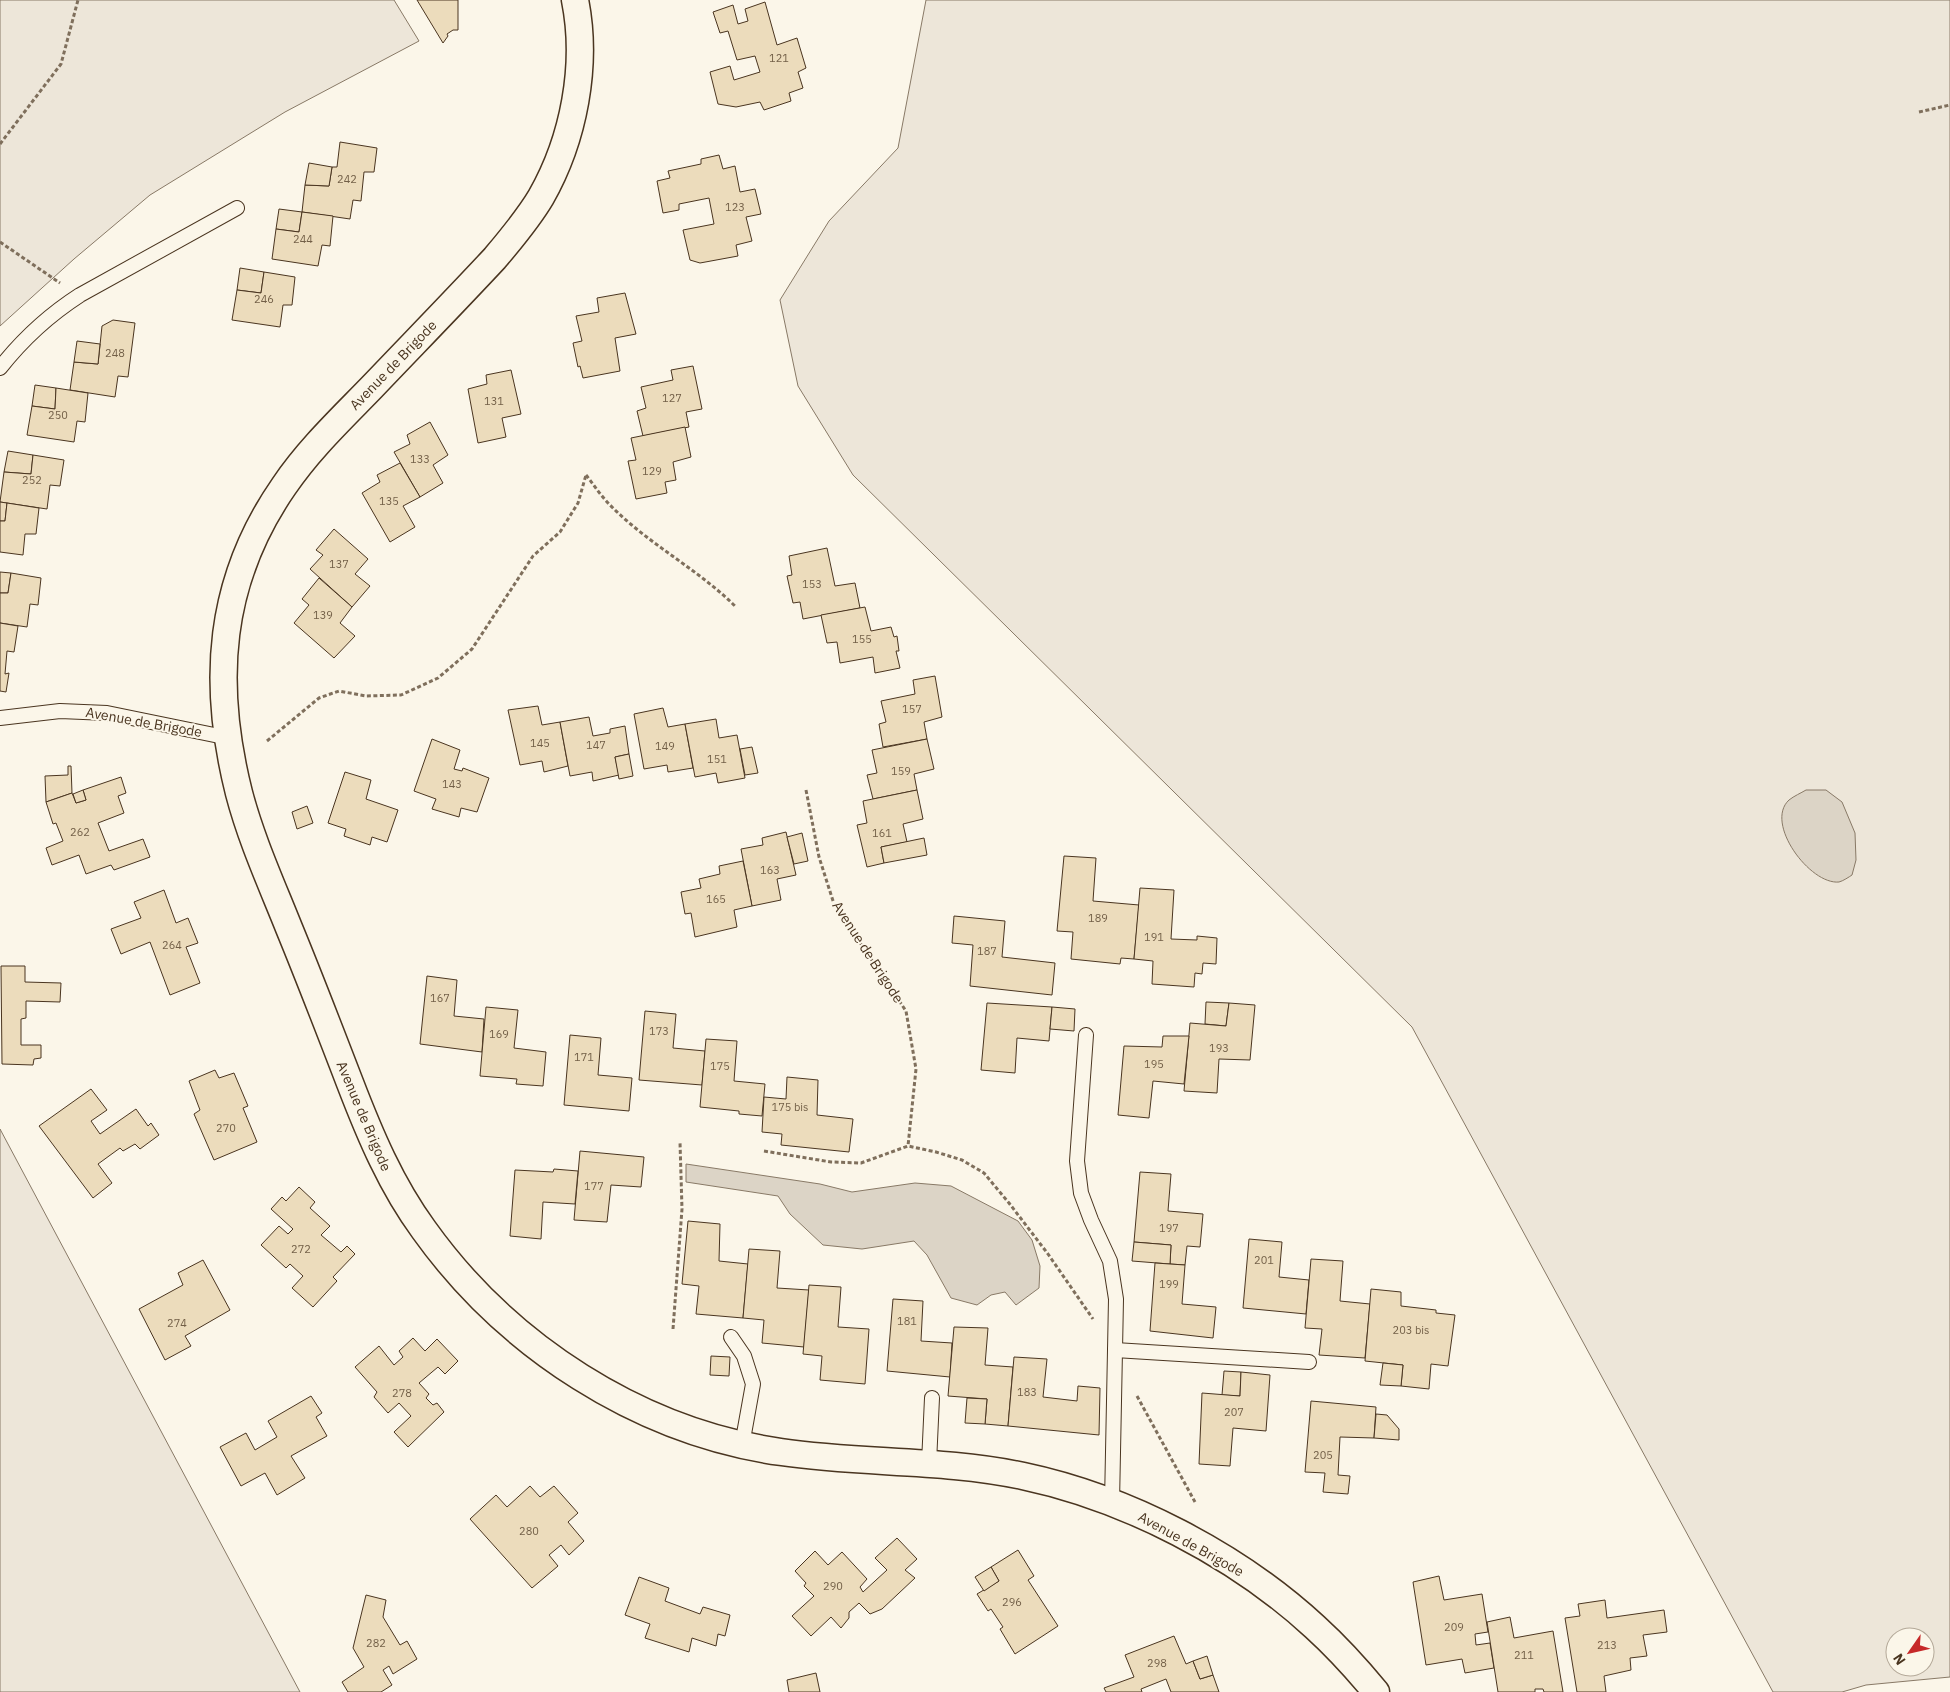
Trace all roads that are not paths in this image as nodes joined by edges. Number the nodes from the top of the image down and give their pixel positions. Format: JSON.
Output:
{"nodes":[{"id":1,"x":575,"y":0,"type":"edge"},
{"id":2,"x":237,"y":208,"type":"dead end"},
{"id":3,"x":0,"y":368,"type":"edge"},
{"id":4,"x":0,"y":718,"type":"edge"},
{"id":5,"x":229,"y":738,"type":"junction"},
{"id":6,"x":1086,"y":1035,"type":"dead end"},
{"id":7,"x":731,"y":1337,"type":"dead end"},
{"id":8,"x":1115,"y":1350,"type":"junction"},
{"id":9,"x":1309,"y":1362,"type":"dead end"},
{"id":10,"x":932,"y":1398,"type":"dead end"},
{"id":11,"x":742,"y":1445,"type":"junction"},
{"id":12,"x":929,"y":1463,"type":"junction"},
{"id":13,"x":1112,"y":1503,"type":"junction"},
{"id":14,"x":1376,"y":1692,"type":"edge"}],
"edges":[{"from":1,"to":5,"type":"street","name":"Avenue de Brigode"},
{"from":2,"to":3,"type":"lane"},
{"from":4,"to":5,"type":"lane","name":"Avenue de Brigode"},
{"from":5,"to":11,"type":"street","name":"Avenue de Brigode"},
{"from":6,"to":8,"type":"lane"},
{"from":7,"to":11,"type":"lane"},
{"from":8,"to":9,"type":"lane"},
{"from":8,"to":13,"type":"lane"},
{"from":10,"to":12,"type":"lane"},
{"from":11,"to":12,"type":"street","name":"Avenue de Brigode"},
{"from":12,"to":13,"type":"street","name":"Avenue de Brigode"},
{"from":13,"to":14,"type":"street","name":"Avenue de Brigode"}]}
